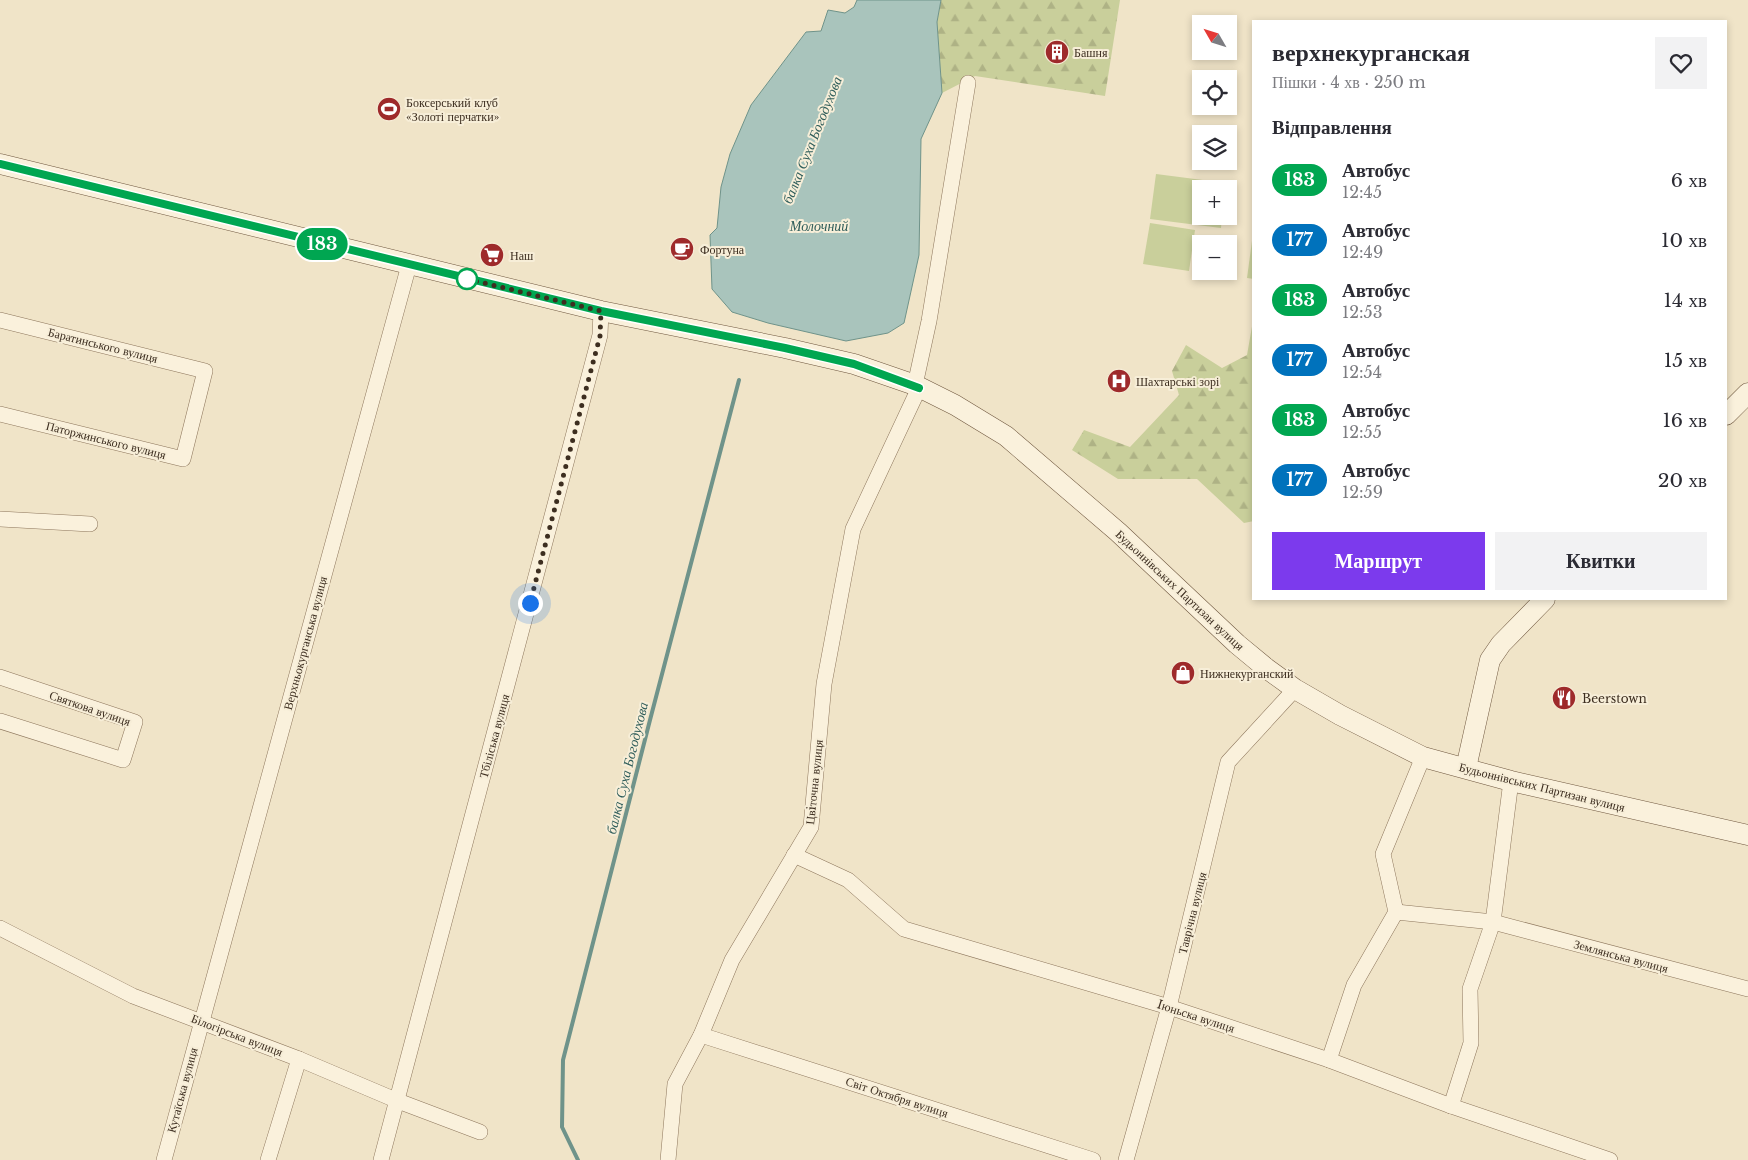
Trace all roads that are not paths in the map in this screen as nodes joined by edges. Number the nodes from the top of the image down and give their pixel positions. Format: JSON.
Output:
{"nodes":[{"id":1,"x":968,"y":83,"type":"dead end"},
{"id":2,"x":0,"y":164,"type":"edge"},
{"id":3,"x":410,"y":265,"type":"junction"},
{"id":4,"x":601,"y":311,"type":"junction"},
{"id":5,"x":0,"y":320,"type":"edge"},
{"id":6,"x":206,"y":371,"type":"joint"},
{"id":7,"x":917,"y":387,"type":"junction"},
{"id":8,"x":1748,"y":393,"type":"edge"},
{"id":9,"x":0,"y":414,"type":"edge"},
{"id":10,"x":1727,"y":414,"type":"edge"},
{"id":11,"x":0,"y":519,"type":"edge"},
{"id":12,"x":90,"y":524,"type":"dead end"},
{"id":13,"x":1544,"y":600,"type":"edge"},
{"id":14,"x":0,"y":678,"type":"edge"},
{"id":15,"x":1295,"y":688,"type":"junction"},
{"id":16,"x":0,"y":721,"type":"edge"},
{"id":17,"x":1423,"y":757,"type":"junction"},
{"id":18,"x":1466,"y":768,"type":"junction"},
{"id":19,"x":1510,"y":782,"type":"junction"},
{"id":20,"x":1748,"y":835,"type":"edge"},
{"id":21,"x":794,"y":855,"type":"junction"},
{"id":22,"x":1396,"y":912,"type":"junction"},
{"id":23,"x":1493,"y":922,"type":"junction"},
{"id":24,"x":0,"y":928,"type":"edge"},
{"id":25,"x":1748,"y":990,"type":"edge"},
{"id":26,"x":1169,"y":1006,"type":"junction"},
{"id":27,"x":201,"y":1021,"type":"junction"},
{"id":28,"x":701,"y":1035,"type":"junction"},
{"id":29,"x":299,"y":1059,"type":"junction"},
{"id":30,"x":1329,"y":1060,"type":"junction"},
{"id":31,"x":398,"y":1101,"type":"junction"},
{"id":32,"x":1451,"y":1106,"type":"junction"},
{"id":33,"x":480,"y":1132,"type":"dead end"},
{"id":34,"x":164,"y":1160,"type":"edge"},
{"id":35,"x":268,"y":1160,"type":"edge"},
{"id":36,"x":381,"y":1160,"type":"edge"},
{"id":37,"x":668,"y":1160,"type":"edge"},
{"id":38,"x":1093,"y":1160,"type":"edge"},
{"id":39,"x":1126,"y":1160,"type":"edge"},
{"id":40,"x":1610,"y":1160,"type":"edge"}],
"edges":[{"from":1,"to":7,"type":"street","name":"Цвiточна вулиця"},
{"from":2,"to":3,"type":"main road","name":"Будьоннівських Партизан вулиця"},
{"from":3,"to":4,"type":"main road","name":"Будьоннівських Партизан вулиця"},
{"from":3,"to":27,"type":"street","name":"Верхньокурганська вулиця"},
{"from":4,"to":7,"type":"main road","name":"Будьоннівських Партизан вулиця"},
{"from":4,"to":31,"type":"street","name":"Тбіліська вулиця"},
{"from":5,"to":6,"type":"street","name":"Баратинського вулиця"},
{"from":6,"to":9,"type":"street","name":"Паторжинського вулиця"},
{"from":7,"to":15,"type":"main road","name":"Будьоннівських Партизан вулиця"},
{"from":7,"to":21,"type":"street","name":"Цвiточна вулиця"},
{"from":8,"to":10,"type":"main road"},
{"from":11,"to":12,"type":"street"},
{"from":13,"to":18,"type":"main road"},
{"from":14,"to":16,"type":"street","name":"Святкова вулиця"},
{"from":15,"to":17,"type":"main road","name":"Будьоннівських Партизан вулиця"},
{"from":15,"to":26,"type":"street","name":"Таврічна вулиця"},
{"from":17,"to":18,"type":"main road","name":"Будьоннівських Партизан вулиця"},
{"from":17,"to":22,"type":"street"},
{"from":18,"to":19,"type":"main road","name":"Будьоннівських Партизан вулиця"},
{"from":19,"to":20,"type":"main road","name":"Будьоннівських Партизан вулиця"},
{"from":19,"to":23,"type":"street"},
{"from":21,"to":26,"type":"street","name":"Iюньска вулиця"},
{"from":21,"to":28,"type":"street","name":"Цвiточна вулиця"},
{"from":22,"to":23,"type":"street","name":"Землянська вулиця"},
{"from":22,"to":30,"type":"street"},
{"from":23,"to":25,"type":"street","name":"Землянська вулиця"},
{"from":23,"to":32,"type":"street"},
{"from":24,"to":27,"type":"street","name":"Білогірська вулиця"},
{"from":26,"to":30,"type":"street","name":"Iюньска вулиця"},
{"from":26,"to":39,"type":"street","name":"Таврічна вулиця"},
{"from":27,"to":29,"type":"street","name":"Білогірська вулиця"},
{"from":27,"to":34,"type":"street","name":"Кутаїська вулиця"},
{"from":28,"to":37,"type":"street","name":"Цвiточна вулиця"},
{"from":28,"to":38,"type":"street","name":"Світ Октября вулиця"},
{"from":29,"to":31,"type":"street","name":"Білогірська вулиця"},
{"from":29,"to":35,"type":"street"},
{"from":30,"to":32,"type":"street","name":"Iюньска вулиця"},
{"from":31,"to":33,"type":"street","name":"Білогірська вулиця"},
{"from":31,"to":36,"type":"street","name":"Тбіліська вулиця"},
{"from":32,"to":40,"type":"street","name":"Iюньска вулиця"}]}
